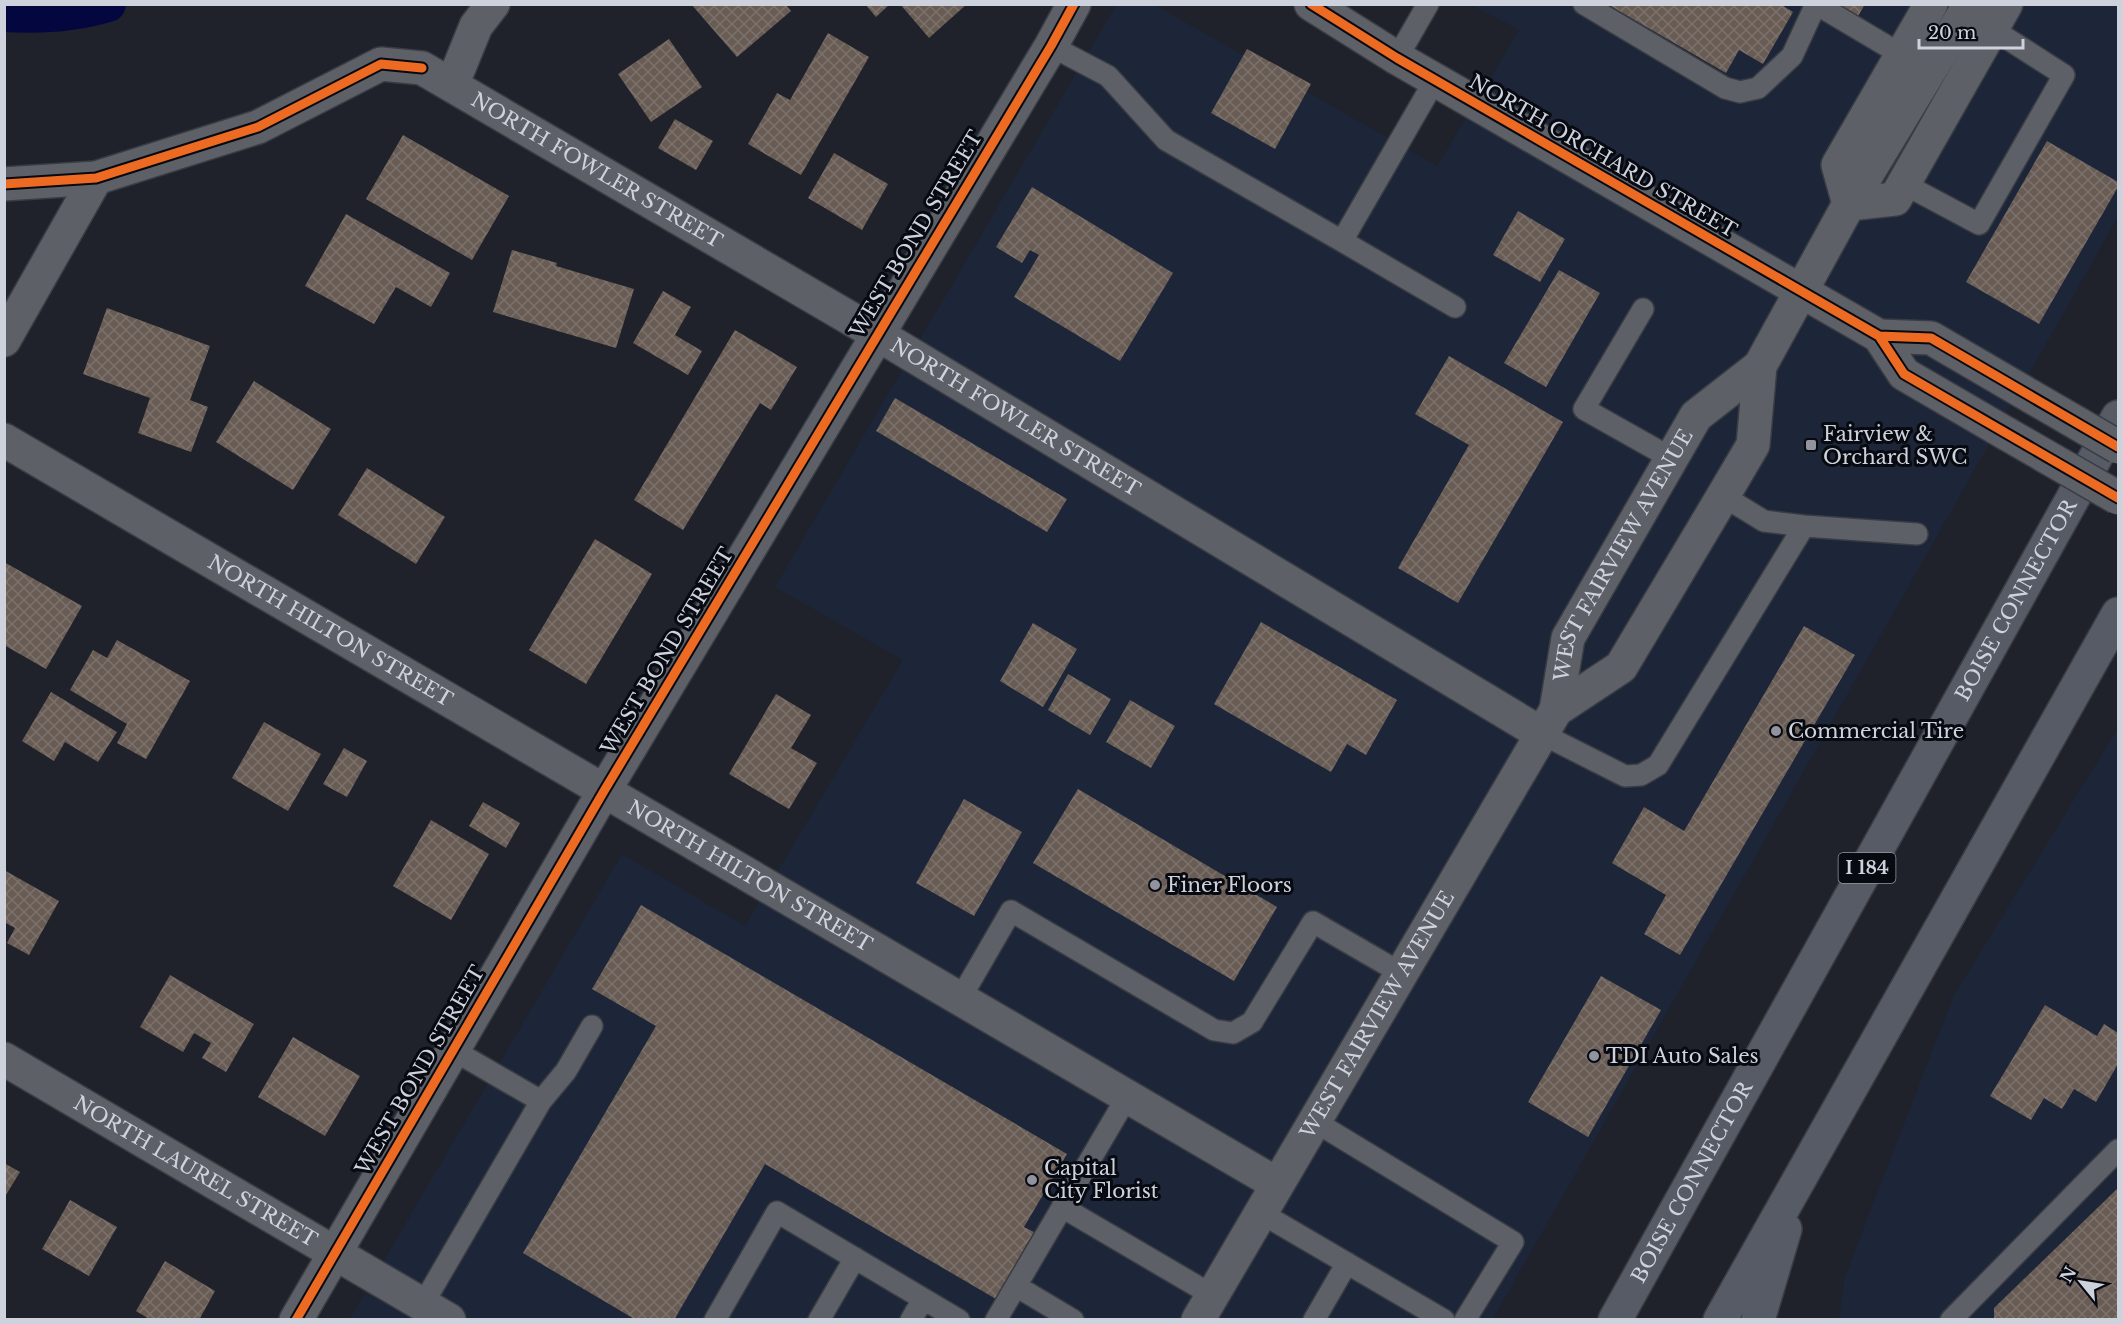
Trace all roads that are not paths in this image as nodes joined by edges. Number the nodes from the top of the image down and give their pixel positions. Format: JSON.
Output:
{"nodes":[{"id":1,"x":493,"y":4,"type":"edge"},
{"id":2,"x":1074,"y":4,"type":"edge"},
{"id":3,"x":1311,"y":4,"type":"edge"},
{"id":4,"x":1428,"y":4,"type":"edge"},
{"id":5,"x":1584,"y":4,"type":"edge"},
{"id":6,"x":1816,"y":4,"type":"edge"},
{"id":7,"x":1930,"y":4,"type":"edge"},
{"id":8,"x":1970,"y":4,"type":"edge"},
{"id":9,"x":1999,"y":17,"type":"edge"},
{"id":10,"x":1051,"y":46,"type":"junction"},
{"id":11,"x":1902,"y":55,"type":"junction"},
{"id":12,"x":1397,"y":58,"type":"junction"},
{"id":13,"x":1435,"y":80,"type":"junction"},
{"id":14,"x":452,"y":85,"type":"junction"},
{"id":15,"x":96,"y":178,"type":"junction"},
{"id":16,"x":4,"y":184,"type":"edge"},
{"id":17,"x":1904,"y":184,"type":"junction"},
{"id":18,"x":1849,"y":204,"type":"junction"},
{"id":19,"x":1342,"y":241,"type":"junction"},
{"id":20,"x":1801,"y":291,"type":"junction"},
{"id":21,"x":1455,"y":307,"type":"dead end"},
{"id":22,"x":1642,"y":309,"type":"dead end"},
{"id":23,"x":877,"y":334,"type":"junction"},
{"id":24,"x":1879,"y":336,"type":"junction"},
{"id":25,"x":4,"y":340,"type":"edge"},
{"id":26,"x":1760,"y":366,"type":"junction"},
{"id":27,"x":2118,"y":417,"type":"edge"},
{"id":28,"x":4,"y":440,"type":"edge"},
{"id":29,"x":2118,"y":447,"type":"edge"},
{"id":30,"x":1671,"y":458,"type":"junction"},
{"id":31,"x":1723,"y":496,"type":"junction"},
{"id":32,"x":2118,"y":498,"type":"edge"},
{"id":33,"x":1804,"y":526,"type":"junction"},
{"id":34,"x":1917,"y":534,"type":"dead end"},
{"id":35,"x":2118,"y":614,"type":"edge"},
{"id":36,"x":1549,"y":722,"type":"junction"},
{"id":37,"x":604,"y":791,"type":"junction"},
{"id":38,"x":1401,"y":974,"type":"junction"},
{"id":39,"x":960,"y":999,"type":"junction"},
{"id":40,"x":592,"y":1026,"type":"dead end"},
{"id":41,"x":453,"y":1050,"type":"junction"},
{"id":42,"x":4,"y":1059,"type":"edge"},
{"id":43,"x":1127,"y":1097,"type":"junction"},
{"id":44,"x":541,"y":1101,"type":"junction"},
{"id":45,"x":1314,"y":1121,"type":"junction"},
{"id":46,"x":2118,"y":1150,"type":"edge"},
{"id":47,"x":1801,"y":1173,"type":"junction"},
{"id":48,"x":1277,"y":1184,"type":"junction"},
{"id":49,"x":1062,"y":1207,"type":"junction"},
{"id":50,"x":1261,"y":1213,"type":"junction"},
{"id":51,"x":335,"y":1253,"type":"junction"},
{"id":52,"x":855,"y":1258,"type":"junction"},
{"id":53,"x":1347,"y":1263,"type":"junction"},
{"id":54,"x":1016,"y":1286,"type":"junction"},
{"id":55,"x":924,"y":1299,"type":"junction"},
{"id":56,"x":1205,"y":1307,"type":"edge"},
{"id":57,"x":436,"y":1312,"type":"edge"},
{"id":58,"x":296,"y":1320,"type":"edge"},
{"id":59,"x":715,"y":1320,"type":"edge"},
{"id":60,"x":819,"y":1320,"type":"edge"},
{"id":61,"x":912,"y":1320,"type":"edge"},
{"id":62,"x":959,"y":1320,"type":"edge"},
{"id":63,"x":996,"y":1320,"type":"edge"},
{"id":64,"x":1073,"y":1320,"type":"edge"},
{"id":65,"x":1314,"y":1320,"type":"edge"},
{"id":66,"x":1444,"y":1320,"type":"edge"},
{"id":67,"x":1465,"y":1320,"type":"edge"},
{"id":68,"x":1615,"y":1320,"type":"edge"},
{"id":69,"x":1720,"y":1320,"type":"edge"},
{"id":70,"x":1758,"y":1320,"type":"edge"},
{"id":71,"x":1951,"y":1320,"type":"edge"}],
"edges":[{"from":1,"to":14,"type":"street"},
{"from":2,"to":10,"type":"street","name":"WEST BOND STREET"},
{"from":3,"to":12,"type":"street","name":"NORTH ORCHARD STREET"},
{"from":4,"to":12,"type":"lane"},
{"from":5,"to":6,"type":"lane"},
{"from":6,"to":11,"type":"lane"},
{"from":7,"to":11,"type":"street"},
{"from":8,"to":18,"type":"street","name":"WEST FAIRVIEW AVENUE"},
{"from":9,"to":17,"type":"street"},
{"from":9,"to":17,"type":"lane"},
{"from":10,"to":19,"type":"lane"},
{"from":10,"to":23,"type":"street","name":"WEST BOND STREET"},
{"from":11,"to":18,"type":"street"},
{"from":12,"to":13,"type":"street","name":"NORTH ORCHARD STREET"},
{"from":13,"to":19,"type":"lane"},
{"from":13,"to":20,"type":"street","name":"NORTH ORCHARD STREET"},
{"from":14,"to":15,"type":"street","name":"NORTH FOWLER STREET"},
{"from":14,"to":23,"type":"street","name":"NORTH FOWLER STREET"},
{"from":15,"to":16,"type":"street"},
{"from":15,"to":25,"type":"street"},
{"from":17,"to":18,"type":"street"},
{"from":18,"to":20,"type":"street","name":"WEST FAIRVIEW AVENUE"},
{"from":19,"to":21,"type":"lane"},
{"from":20,"to":24,"type":"street","name":"NORTH ORCHARD STREET"},
{"from":20,"to":26,"type":"street","name":"WEST FAIRVIEW AVENUE"},
{"from":22,"to":30,"type":"lane"},
{"from":23,"to":36,"type":"street","name":"NORTH FOWLER STREET"},
{"from":23,"to":37,"type":"street","name":"WEST BOND STREET"},
{"from":24,"to":29,"type":"street","name":"NORTH ORCHARD STREET","bridge":true},
{"from":24,"to":32,"type":"street","name":"NORTH ORCHARD STREET","bridge":true},
{"from":26,"to":30,"type":"street","name":"WEST FAIRVIEW AVENUE"},
{"from":26,"to":31,"type":"street","name":"WEST FAIRVIEW AVENUE"},
{"from":27,"to":68,"type":"highway","name":"BOISE CONNECTOR","number":"I 184"},
{"from":28,"to":37,"type":"street","name":"NORTH HILTON STREET"},
{"from":30,"to":36,"type":"street","name":"WEST FAIRVIEW AVENUE"},
{"from":31,"to":33,"type":"lane"},
{"from":31,"to":36,"type":"street","name":"WEST FAIRVIEW AVENUE"},
{"from":33,"to":34,"type":"lane"},
{"from":33,"to":36,"type":"lane"},
{"from":35,"to":47,"type":"highway"},
{"from":36,"to":38,"type":"street","name":"WEST FAIRVIEW AVENUE"},
{"from":37,"to":39,"type":"street","name":"NORTH HILTON STREET"},
{"from":37,"to":41,"type":"street","name":"WEST BOND STREET"},
{"from":38,"to":39,"type":"lane"},
{"from":38,"to":45,"type":"street","name":"WEST FAIRVIEW AVENUE"},
{"from":39,"to":43,"type":"street","name":"NORTH HILTON STREET"},
{"from":40,"to":44,"type":"lane"},
{"from":41,"to":44,"type":"lane"},
{"from":41,"to":51,"type":"street","name":"WEST BOND STREET"},
{"from":42,"to":51,"type":"street","name":"NORTH LAUREL STREET"},
{"from":43,"to":48,"type":"street","name":"NORTH HILTON STREET"},
{"from":43,"to":49,"type":"lane"},
{"from":44,"to":57,"type":"lane"},
{"from":45,"to":48,"type":"street","name":"WEST FAIRVIEW AVENUE"},
{"from":45,"to":67,"type":"lane"},
{"from":46,"to":71,"type":"lane"},
{"from":47,"to":69,"type":"highway"},
{"from":47,"to":70,"type":"highway"},
{"from":48,"to":50,"type":"street","name":"WEST FAIRVIEW AVENUE"},
{"from":49,"to":54,"type":"lane"},
{"from":49,"to":56,"type":"lane"},
{"from":50,"to":53,"type":"lane"},
{"from":50,"to":56,"type":"street","name":"WEST FAIRVIEW AVENUE"},
{"from":51,"to":57,"type":"street","name":"NORTH LAUREL STREET"},
{"from":51,"to":58,"type":"street","name":"WEST BOND STREET"},
{"from":52,"to":55,"type":"lane"},
{"from":52,"to":59,"type":"lane"},
{"from":52,"to":60,"type":"lane"},
{"from":53,"to":65,"type":"lane"},
{"from":53,"to":66,"type":"lane"},
{"from":54,"to":63,"type":"lane"},
{"from":54,"to":64,"type":"lane"},
{"from":55,"to":61,"type":"lane"},
{"from":55,"to":62,"type":"lane"}]}
